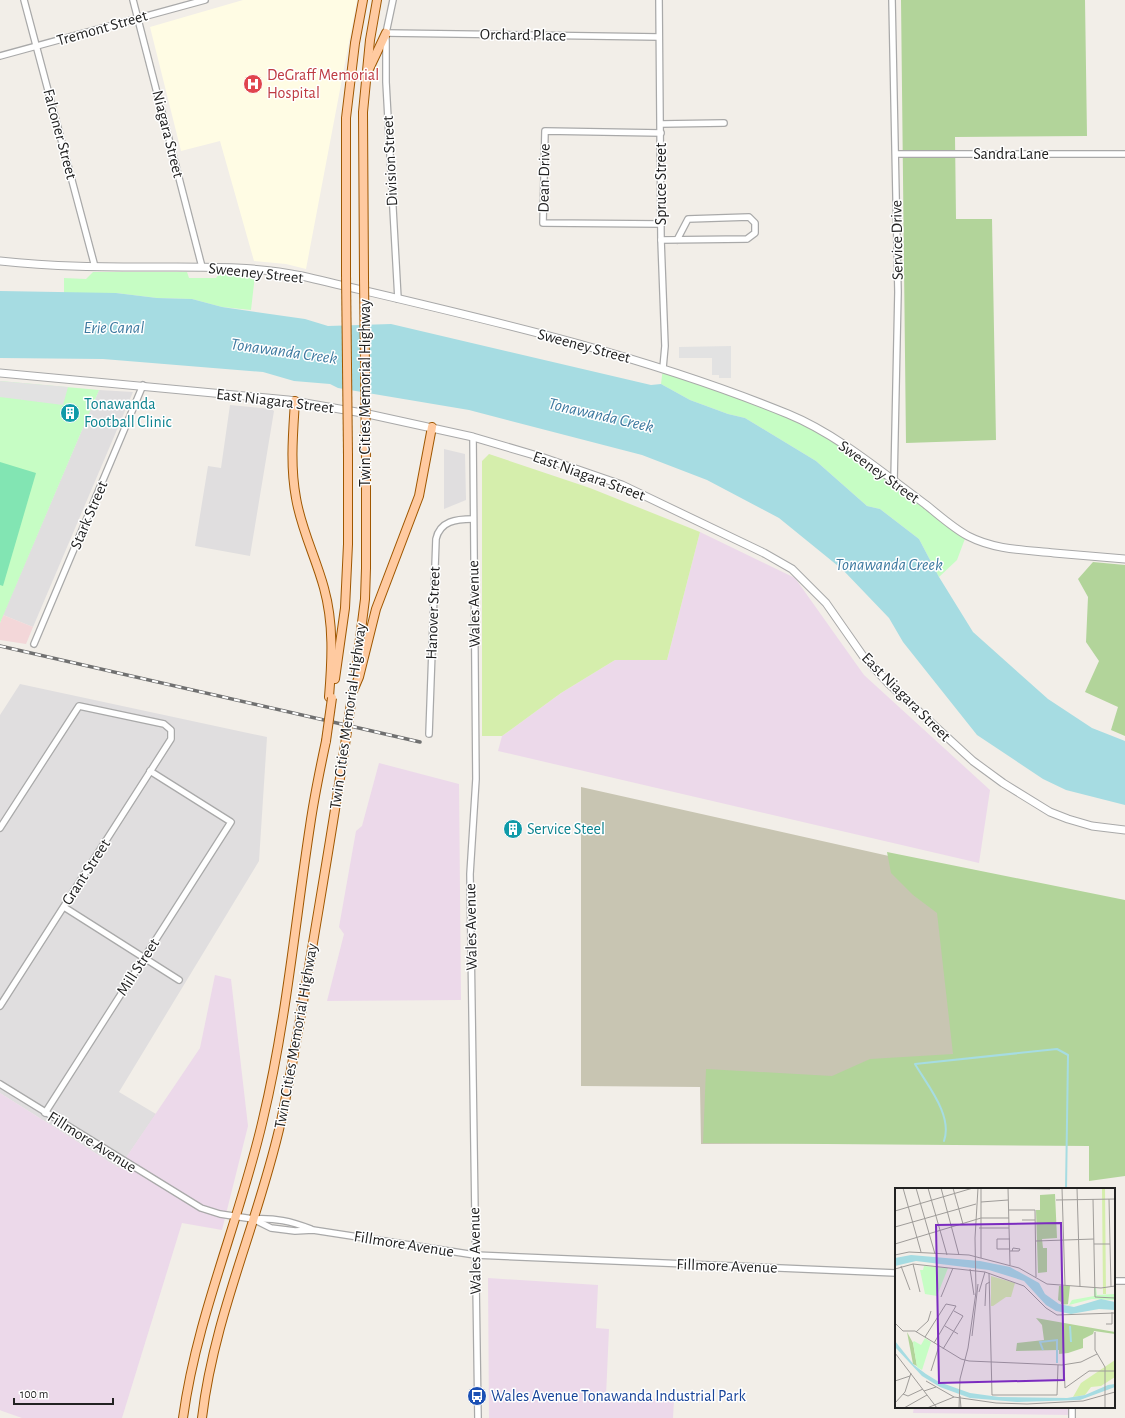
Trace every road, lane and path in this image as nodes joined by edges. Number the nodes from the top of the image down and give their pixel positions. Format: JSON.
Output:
{"nodes":[{"id":1,"x":24,"y":0,"type":"edge"},
{"id":2,"x":133,"y":0,"type":"edge"},
{"id":3,"x":205,"y":0,"type":"edge"},
{"id":4,"x":363,"y":0,"type":"edge"},
{"id":5,"x":377,"y":0,"type":"edge"},
{"id":6,"x":393,"y":0,"type":"edge"},
{"id":7,"x":659,"y":0,"type":"edge"},
{"id":8,"x":892,"y":0,"type":"edge"},
{"id":9,"x":138,"y":18,"type":"junction"},
{"id":10,"x":386,"y":33,"type":"junction"},
{"id":11,"x":659,"y":37,"type":"junction"},
{"id":12,"x":36,"y":47,"type":"junction"},
{"id":13,"x":0,"y":56,"type":"edge"},
{"id":14,"x":366,"y":77,"type":"junction"},
{"id":15,"x":724,"y":123,"type":"dead end"},
{"id":16,"x":661,"y":124,"type":"junction"},
{"id":17,"x":661,"y":133,"type":"junction"},
{"id":18,"x":896,"y":154,"type":"junction"},
{"id":19,"x":1125,"y":154,"type":"edge"},
{"id":20,"x":661,"y":224,"type":"junction"},
{"id":21,"x":661,"y":240,"type":"junction"},
{"id":22,"x":677,"y":240,"type":"junction"},
{"id":23,"x":0,"y":261,"type":"edge"},
{"id":24,"x":95,"y":267,"type":"junction"},
{"id":25,"x":202,"y":267,"type":"junction"},
{"id":26,"x":398,"y":299,"type":"junction"},
{"id":27,"x":663,"y":368,"type":"junction"},
{"id":28,"x":0,"y":372,"type":"edge"},
{"id":29,"x":143,"y":385,"type":"junction"},
{"id":30,"x":295,"y":401,"type":"junction"},
{"id":31,"x":432,"y":427,"type":"junction"},
{"id":32,"x":473,"y":437,"type":"junction"},
{"id":33,"x":894,"y":481,"type":"junction"},
{"id":34,"x":473,"y":520,"type":"junction"},
{"id":35,"x":1125,"y":559,"type":"edge"},
{"id":36,"x":34,"y":644,"type":"dead end"},
{"id":37,"x":353,"y":692,"type":"junction"},
{"id":38,"x":331,"y":698,"type":"junction"},
{"id":39,"x":429,"y":734,"type":"dead end"},
{"id":40,"x":150,"y":772,"type":"junction"},
{"id":41,"x":0,"y":828,"type":"edge"},
{"id":42,"x":1125,"y":830,"type":"edge"},
{"id":43,"x":64,"y":906,"type":"junction"},
{"id":44,"x":144,"y":958,"type":"junction"},
{"id":45,"x":179,"y":980,"type":"dead end"},
{"id":46,"x":0,"y":1006,"type":"edge"},
{"id":47,"x":1,"y":1086,"type":"edge"},
{"id":48,"x":45,"y":1113,"type":"junction"},
{"id":49,"x":235,"y":1217,"type":"junction"},
{"id":50,"x":254,"y":1219,"type":"junction"},
{"id":51,"x":313,"y":1230,"type":"junction"},
{"id":52,"x":475,"y":1255,"type":"junction"},
{"id":53,"x":895,"y":1273,"type":"edge"},
{"id":54,"x":183,"y":1418,"type":"edge"},
{"id":55,"x":202,"y":1418,"type":"edge"},
{"id":56,"x":478,"y":1418,"type":"edge"}],
"edges":[{"from":1,"to":12,"type":"street","name":"Falconer Street"},
{"from":2,"to":9,"type":"street","name":"Niagara Street"},
{"from":3,"to":9,"type":"street","name":"Tremont Street"},
{"from":4,"to":38,"type":"main road","name":"Twin Cities Memorial Highway","bridge":true},
{"from":5,"to":14,"type":"main road","name":"Twin Cities Memorial Highway"},
{"from":6,"to":10,"type":"street","name":"Division Street"},
{"from":7,"to":11,"type":"street","name":"Spruce Street"},
{"from":8,"to":18,"type":"street","name":"Service Drive"},
{"from":9,"to":12,"type":"street","name":"Tremont Street"},
{"from":9,"to":25,"type":"street","name":"Niagara Street"},
{"from":10,"to":11,"type":"street","name":"Orchard Place"},
{"from":10,"to":14,"type":"main road"},
{"from":10,"to":26,"type":"street","name":"Division Street"},
{"from":11,"to":16,"type":"street","name":"Spruce Street"},
{"from":12,"to":13,"type":"street","name":"Tremont Street"},
{"from":12,"to":24,"type":"street","name":"Falconer Street"},
{"from":14,"to":37,"type":"main road","name":"Twin Cities Memorial Highway","bridge":true},
{"from":15,"to":16,"type":"street"},
{"from":16,"to":17,"type":"street","name":"Spruce Street"},
{"from":17,"to":20,"type":"street","name":"Spruce Street"},
{"from":17,"to":20,"type":"street","name":"Dean Drive"},
{"from":18,"to":19,"type":"street","name":"Sandra Lane"},
{"from":18,"to":33,"type":"street","name":"Service Drive"},
{"from":20,"to":21,"type":"street","name":"Spruce Street"},
{"from":21,"to":22,"type":"street"},
{"from":21,"to":27,"type":"street","name":"Spruce Street"},
{"from":22,"to":22,"type":"street"},
{"from":23,"to":24,"type":"street","name":"Sweeney Street"},
{"from":24,"to":25,"type":"street","name":"Sweeney Street"},
{"from":25,"to":26,"type":"street","name":"Sweeney Street"},
{"from":26,"to":27,"type":"street","name":"Sweeney Street"},
{"from":27,"to":33,"type":"street","name":"Sweeney Street"},
{"from":28,"to":29,"type":"street","name":"East Niagara Street"},
{"from":29,"to":30,"type":"street","name":"East Niagara Street"},
{"from":29,"to":36,"type":"street","name":"Stark Street"},
{"from":30,"to":31,"type":"street","name":"East Niagara Street"},
{"from":30,"to":38,"type":"main road"},
{"from":31,"to":32,"type":"street","name":"East Niagara Street"},
{"from":31,"to":37,"type":"main road"},
{"from":32,"to":34,"type":"street","name":"Wales Avenue"},
{"from":32,"to":42,"type":"street","name":"East Niagara Street"},
{"from":33,"to":35,"type":"street","name":"Sweeney Street"},
{"from":34,"to":39,"type":"street","name":"Hanover Street"},
{"from":34,"to":52,"type":"street","name":"Wales Avenue"},
{"from":37,"to":50,"type":"main road","name":"Twin Cities Memorial Highway","bridge":true},
{"from":38,"to":49,"type":"main road","name":"Twin Cities Memorial Highway","bridge":true},
{"from":40,"to":41,"type":"street","name":"Grant Street"},
{"from":40,"to":43,"type":"street","name":"Grant Street"},
{"from":40,"to":44,"type":"street","name":"Mill Street"},
{"from":43,"to":44,"type":"street"},
{"from":43,"to":46,"type":"street","name":"Grant Street"},
{"from":44,"to":45,"type":"street"},
{"from":44,"to":48,"type":"street","name":"Mill Street"},
{"from":47,"to":48,"type":"street","name":"Fillmore Avenue"},
{"from":48,"to":49,"type":"street","name":"Fillmore Avenue"},
{"from":49,"to":50,"type":"street","name":"Fillmore Avenue"},
{"from":49,"to":54,"type":"main road","name":"Twin Cities Memorial Highway"},
{"from":50,"to":51,"type":"street"},
{"from":50,"to":51,"type":"street","name":"Fillmore Avenue"},
{"from":50,"to":55,"type":"main road","name":"Twin Cities Memorial Highway"},
{"from":51,"to":52,"type":"street","name":"Fillmore Avenue"},
{"from":52,"to":53,"type":"street","name":"Fillmore Avenue"},
{"from":52,"to":56,"type":"street","name":"Wales Avenue"}]}
